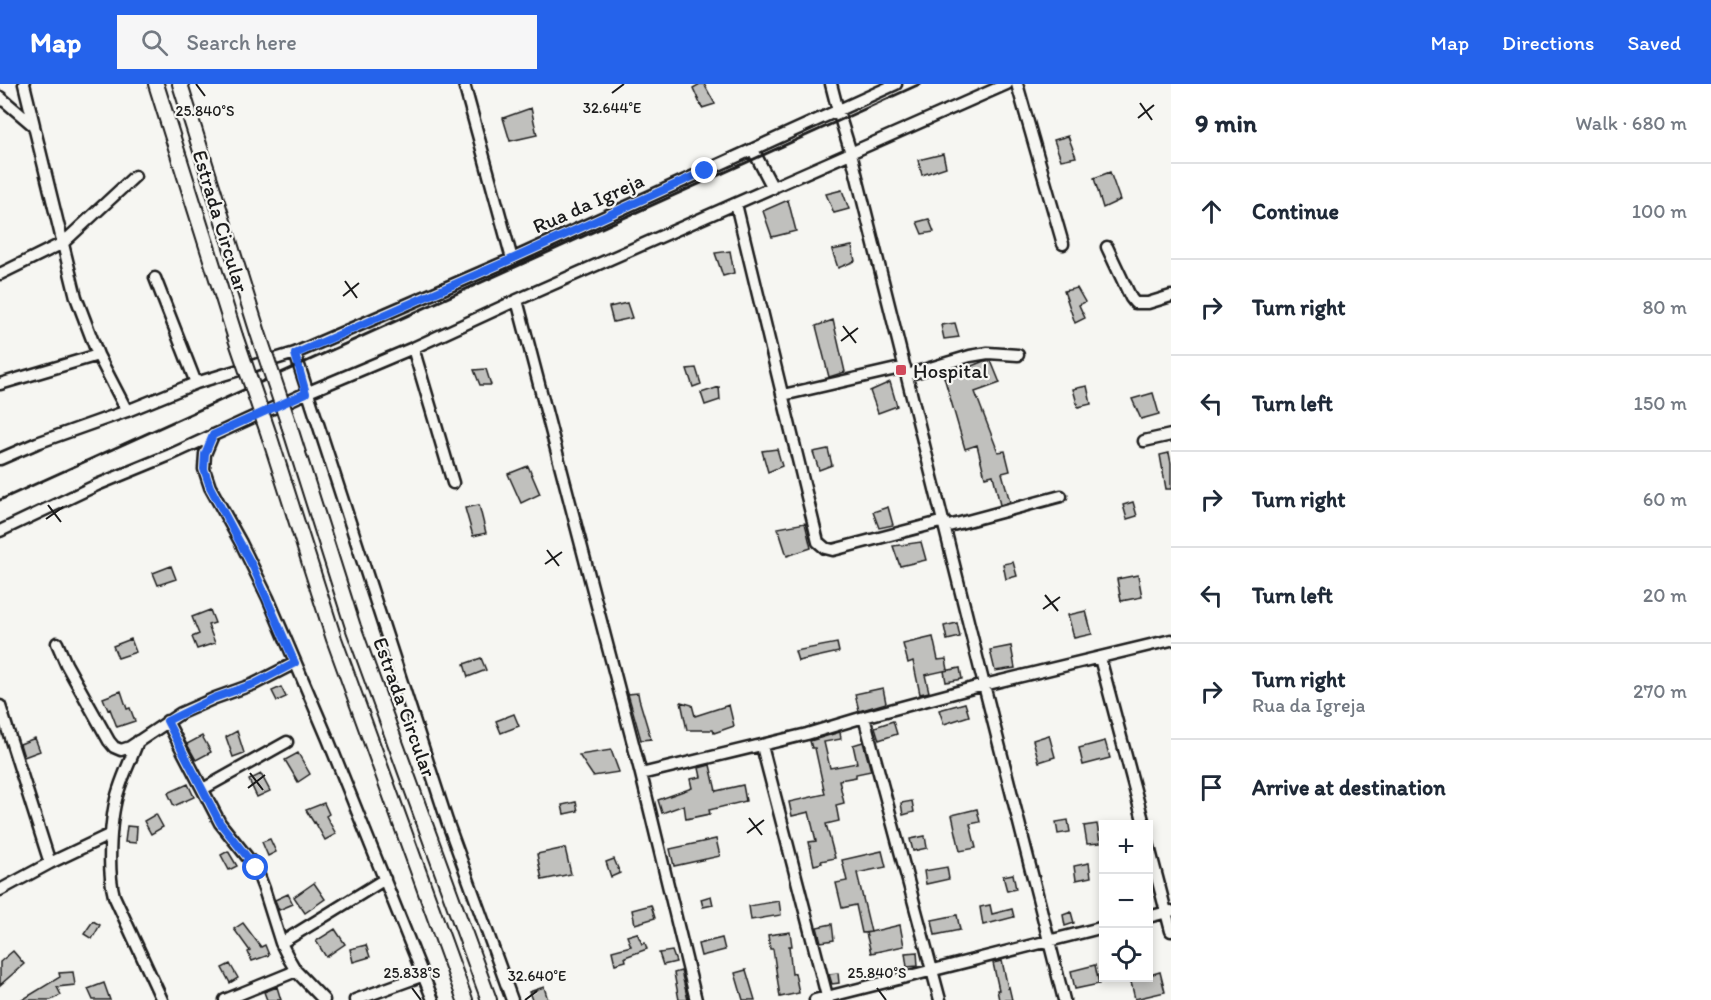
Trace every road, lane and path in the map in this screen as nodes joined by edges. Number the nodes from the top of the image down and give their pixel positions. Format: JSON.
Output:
{"nodes":[{"id":1,"x":24,"y":84,"type":"edge"},
{"id":2,"x":156,"y":84,"type":"edge"},
{"id":3,"x":180,"y":84,"type":"edge"},
{"id":4,"x":464,"y":84,"type":"edge"},
{"id":5,"x":831,"y":84,"type":"edge"},
{"id":6,"x":896,"y":84,"type":"edge"},
{"id":7,"x":1007,"y":84,"type":"edge"},
{"id":8,"x":1017,"y":84,"type":"edge"},
{"id":9,"x":0,"y":97,"type":"edge"},
{"id":10,"x":837,"y":111,"type":"junction"},
{"id":11,"x":34,"y":126,"type":"junction"},
{"id":12,"x":753,"y":150,"type":"junction"},
{"id":13,"x":851,"y":153,"type":"junction"},
{"id":14,"x":135,"y":176,"type":"dead end"},
{"id":15,"x":773,"y":188,"type":"junction"},
{"id":16,"x":736,"y":204,"type":"junction"},
{"id":17,"x":63,"y":243,"type":"junction"},
{"id":18,"x":1063,"y":244,"type":"dead end"},
{"id":19,"x":1107,"y":247,"type":"dead end"},
{"id":20,"x":512,"y":259,"type":"junction"},
{"id":21,"x":0,"y":274,"type":"edge"},
{"id":22,"x":155,"y":278,"type":"dead end"},
{"id":23,"x":1171,"y":296,"type":"edge"},
{"id":24,"x":517,"y":300,"type":"junction"},
{"id":25,"x":413,"y":348,"type":"junction"},
{"id":26,"x":295,"y":354,"type":"junction"},
{"id":27,"x":99,"y":355,"type":"junction"},
{"id":28,"x":1018,"y":355,"type":"dead end"},
{"id":29,"x":906,"y":371,"type":"junction"},
{"id":30,"x":196,"y":383,"type":"junction"},
{"id":31,"x":0,"y":384,"type":"edge"},
{"id":32,"x":306,"y":393,"type":"junction"},
{"id":33,"x":783,"y":395,"type":"junction"},
{"id":34,"x":127,"y":411,"type":"junction"},
{"id":35,"x":213,"y":435,"type":"junction"},
{"id":36,"x":1171,"y":435,"type":"edge"},
{"id":37,"x":1144,"y":441,"type":"dead end"},
{"id":38,"x":0,"y":459,"type":"edge"},
{"id":39,"x":453,"y":483,"type":"dead end"},
{"id":40,"x":1061,"y":496,"type":"dead end"},
{"id":41,"x":945,"y":524,"type":"junction"},
{"id":42,"x":0,"y":531,"type":"edge"},
{"id":43,"x":1171,"y":640,"type":"edge"},
{"id":44,"x":57,"y":643,"type":"dead end"},
{"id":45,"x":1100,"y":658,"type":"junction"},
{"id":46,"x":295,"y":663,"type":"junction"},
{"id":47,"x":984,"y":685,"type":"junction"},
{"id":48,"x":0,"y":706,"type":"edge"},
{"id":49,"x":864,"y":717,"type":"junction"},
{"id":50,"x":167,"y":721,"type":"junction"},
{"id":51,"x":138,"y":741,"type":"junction"},
{"id":52,"x":287,"y":742,"type":"dead end"},
{"id":53,"x":762,"y":746,"type":"junction"},
{"id":54,"x":641,"y":774,"type":"junction"},
{"id":55,"x":203,"y":789,"type":"junction"},
{"id":56,"x":1143,"y":820,"type":"edge"},
{"id":57,"x":111,"y":834,"type":"junction"},
{"id":58,"x":1153,"y":857,"type":"edge"},
{"id":59,"x":50,"y":863,"type":"junction"},
{"id":60,"x":385,"y":879,"type":"junction"},
{"id":61,"x":0,"y":890,"type":"edge"},
{"id":62,"x":1169,"y":912,"type":"edge"},
{"id":63,"x":1153,"y":915,"type":"edge"},
{"id":64,"x":1100,"y":928,"type":"edge"},
{"id":65,"x":1171,"y":931,"type":"edge"},
{"id":66,"x":1050,"y":940,"type":"junction"},
{"id":67,"x":281,"y":943,"type":"junction"},
{"id":68,"x":296,"y":971,"type":"junction"},
{"id":69,"x":933,"y":971,"type":"junction"},
{"id":70,"x":424,"y":975,"type":"junction"},
{"id":71,"x":156,"y":999,"type":"edge"},
{"id":72,"x":827,"y":999,"type":"edge"},
{"id":73,"x":225,"y":1000,"type":"edge"},
{"id":74,"x":324,"y":1000,"type":"edge"},
{"id":75,"x":355,"y":1000,"type":"edge"},
{"id":76,"x":433,"y":1000,"type":"edge"},
{"id":77,"x":465,"y":1000,"type":"edge"},
{"id":78,"x":489,"y":1000,"type":"edge"},
{"id":79,"x":512,"y":1000,"type":"edge"},
{"id":80,"x":696,"y":1000,"type":"edge"},
{"id":81,"x":815,"y":1000,"type":"edge"},
{"id":82,"x":940,"y":1000,"type":"edge"},
{"id":83,"x":1064,"y":1000,"type":"edge"}],
"edges":[{"from":1,"to":11,"type":"street"},
{"from":2,"to":77,"type":"main road","name":"Estrada Circular","bridge":true},
{"from":3,"to":78,"type":"main road","name":"Estrada Circular","bridge":true},
{"from":4,"to":20,"type":"street"},
{"from":5,"to":10,"type":"street"},
{"from":6,"to":10,"type":"street","name":"Rua da Igreja"},
{"from":7,"to":13,"type":"street"},
{"from":8,"to":18,"type":"street"},
{"from":9,"to":11,"type":"street"},
{"from":10,"to":12,"type":"street","name":"Rua da Igreja"},
{"from":10,"to":13,"type":"street"},
{"from":11,"to":17,"type":"street"},
{"from":12,"to":15,"type":"street"},
{"from":12,"to":20,"type":"street","name":"Rua da Igreja"},
{"from":13,"to":15,"type":"street"},
{"from":13,"to":29,"type":"street"},
{"from":14,"to":17,"type":"street"},
{"from":15,"to":16,"type":"street"},
{"from":16,"to":24,"type":"street"},
{"from":16,"to":33,"type":"street"},
{"from":17,"to":21,"type":"street"},
{"from":17,"to":27,"type":"street"},
{"from":19,"to":23,"type":"street"},
{"from":20,"to":26,"type":"street","name":"Rua da Igreja"},
{"from":22,"to":30,"type":"street"},
{"from":24,"to":25,"type":"street"},
{"from":24,"to":54,"type":"street"},
{"from":25,"to":32,"type":"street"},
{"from":25,"to":39,"type":"street"},
{"from":26,"to":30,"type":"street","name":"Rua da Igreja"},
{"from":26,"to":32,"type":"street"},
{"from":27,"to":31,"type":"street"},
{"from":27,"to":34,"type":"street"},
{"from":28,"to":29,"type":"street"},
{"from":29,"to":33,"type":"street"},
{"from":29,"to":41,"type":"street"},
{"from":30,"to":34,"type":"street","name":"Rua da Igreja"},
{"from":32,"to":35,"type":"street"},
{"from":32,"to":79,"type":"street"},
{"from":33,"to":41,"type":"street"},
{"from":34,"to":38,"type":"street","name":"Rua da Igreja"},
{"from":35,"to":42,"type":"street"},
{"from":35,"to":46,"type":"street"},
{"from":36,"to":37,"type":"street"},
{"from":40,"to":41,"type":"street"},
{"from":41,"to":47,"type":"street"},
{"from":43,"to":45,"type":"street"},
{"from":44,"to":51,"type":"street"},
{"from":45,"to":47,"type":"street"},
{"from":45,"to":56,"type":"street"},
{"from":46,"to":50,"type":"street"},
{"from":46,"to":60,"type":"street"},
{"from":47,"to":49,"type":"street"},
{"from":47,"to":66,"type":"street"},
{"from":48,"to":59,"type":"street"},
{"from":49,"to":53,"type":"street"},
{"from":49,"to":69,"type":"street"},
{"from":50,"to":51,"type":"street"},
{"from":50,"to":55,"type":"street"},
{"from":51,"to":57,"type":"street"},
{"from":52,"to":55,"type":"street"},
{"from":53,"to":54,"type":"street"},
{"from":53,"to":72,"type":"street"},
{"from":54,"to":80,"type":"street"},
{"from":55,"to":67,"type":"street"},
{"from":57,"to":59,"type":"street"},
{"from":57,"to":71,"type":"street"},
{"from":58,"to":62,"type":"street"},
{"from":59,"to":61,"type":"street"},
{"from":60,"to":67,"type":"street"},
{"from":60,"to":70,"type":"street"},
{"from":62,"to":63,"type":"street"},
{"from":62,"to":65,"type":"street"},
{"from":64,"to":66,"type":"street"},
{"from":66,"to":69,"type":"street"},
{"from":66,"to":83,"type":"street"},
{"from":67,"to":68,"type":"street"},
{"from":68,"to":73,"type":"street"},
{"from":68,"to":74,"type":"street"},
{"from":69,"to":72,"type":"street"},
{"from":69,"to":82,"type":"street"},
{"from":70,"to":75,"type":"street"},
{"from":70,"to":76,"type":"street"},
{"from":72,"to":81,"type":"street"}]}
